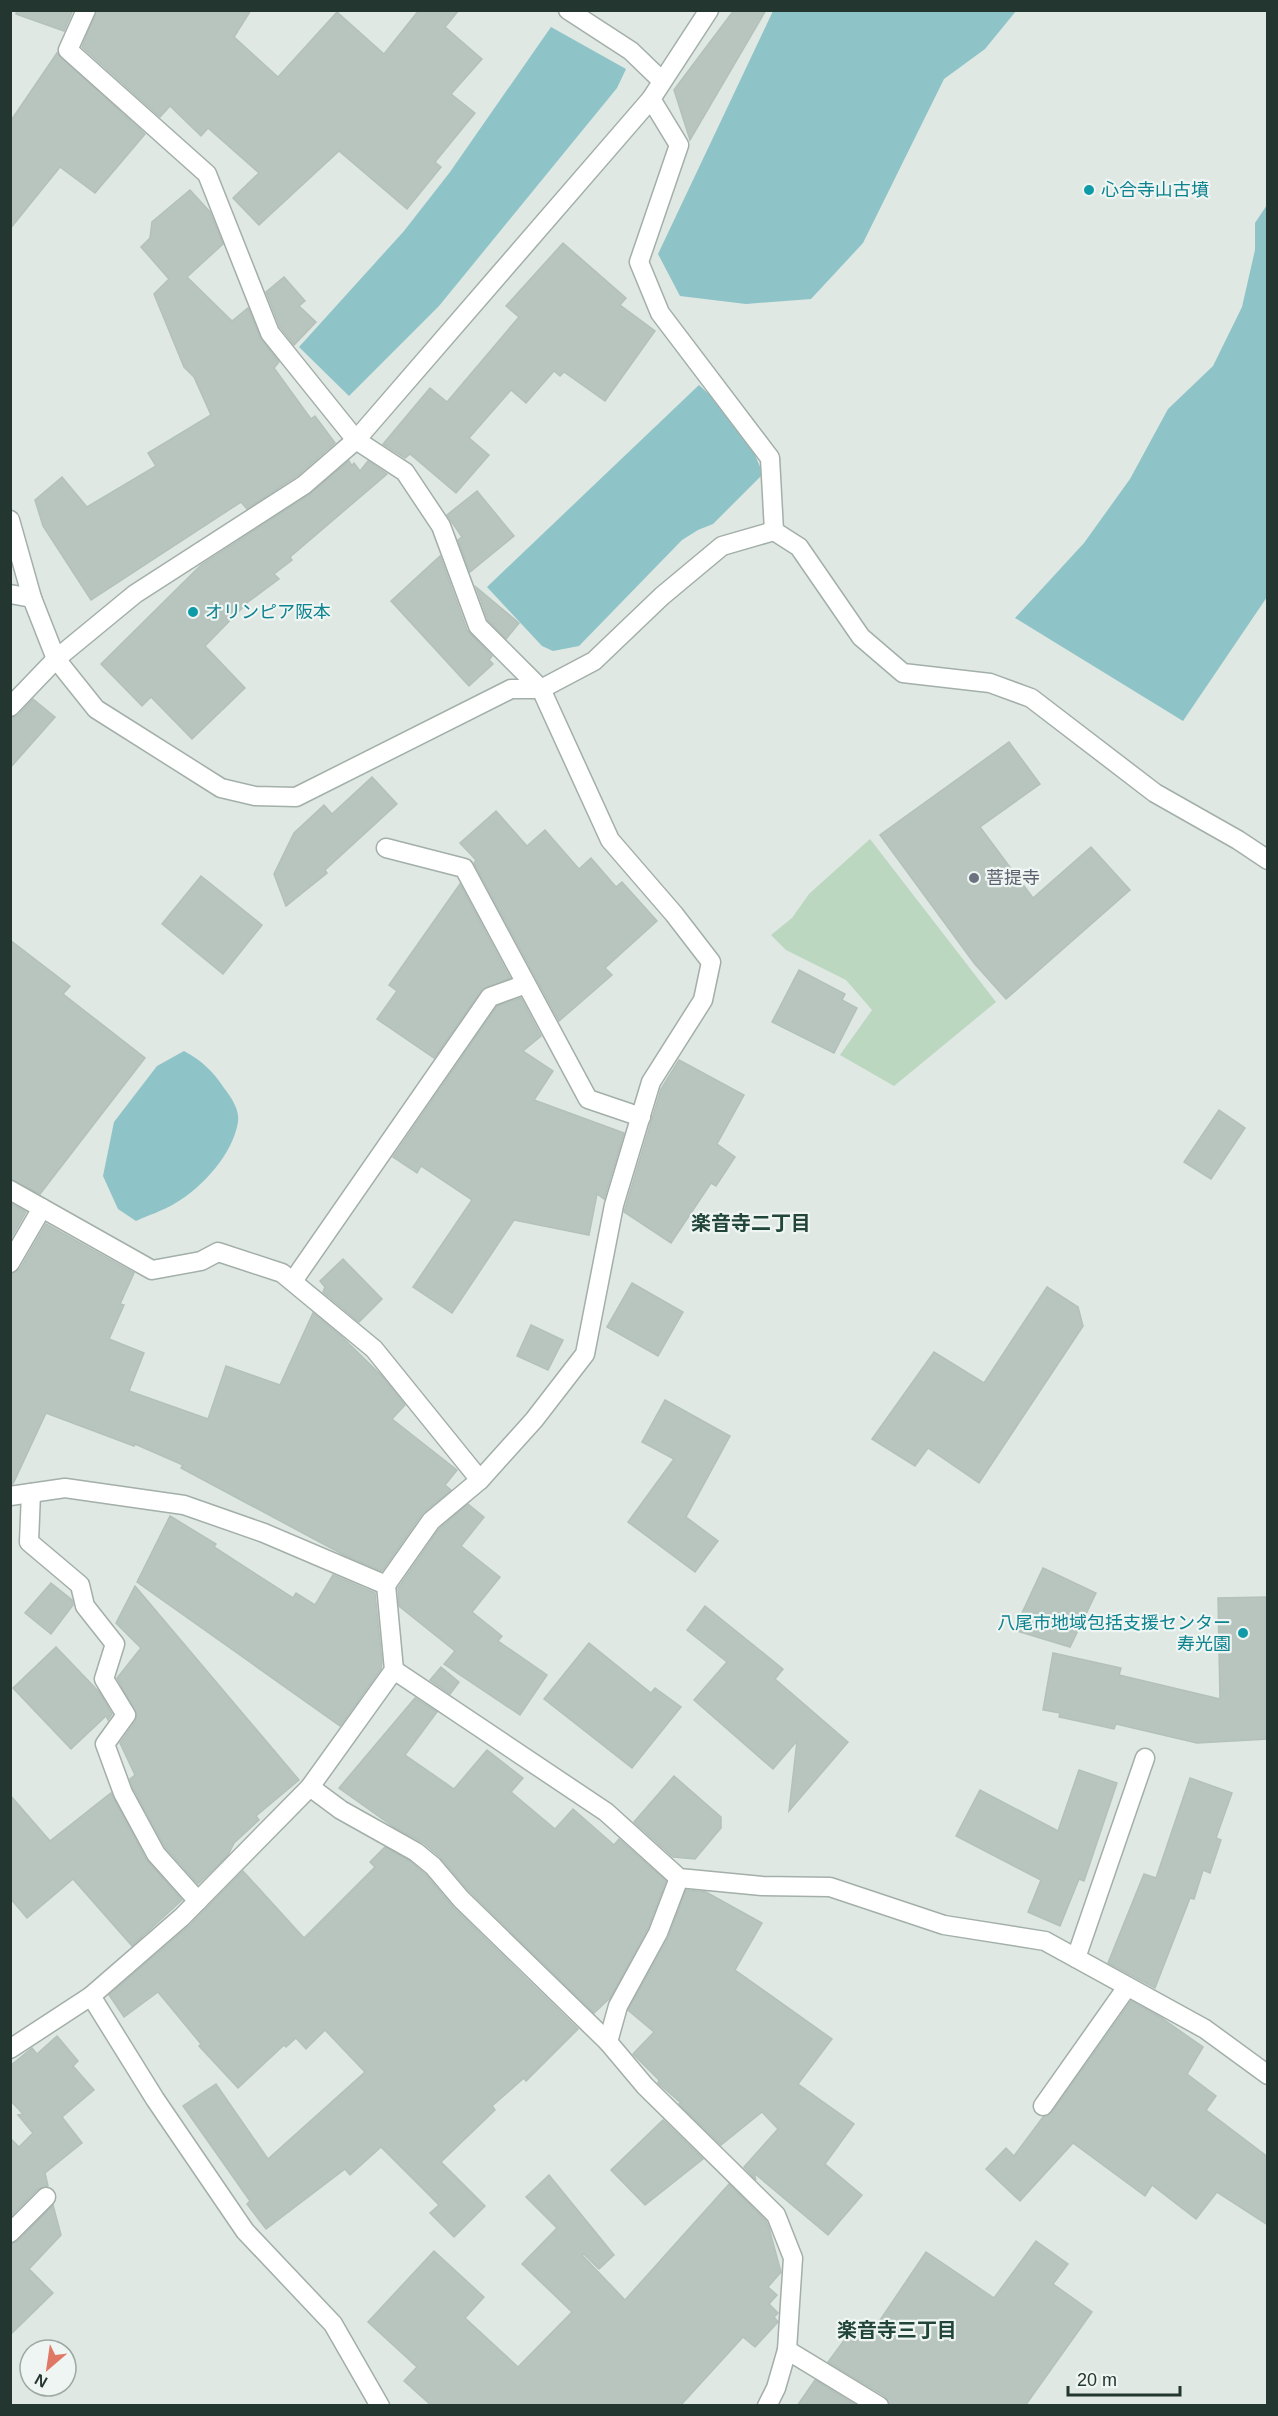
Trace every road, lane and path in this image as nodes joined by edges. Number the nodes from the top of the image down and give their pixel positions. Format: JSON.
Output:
{"nodes":[{"id":1,"x":86,"y":10,"type":"edge"},
{"id":2,"x":568,"y":10,"type":"edge"},
{"id":3,"x":709,"y":10,"type":"edge"},
{"id":4,"x":661,"y":80,"type":"junction"},
{"id":5,"x":651,"y":99,"type":"junction"},
{"id":6,"x":356,"y":440,"type":"junction"},
{"id":7,"x":10,"y":520,"type":"edge"},
{"id":8,"x":774,"y":531,"type":"junction"},
{"id":9,"x":10,"y":594,"type":"edge"},
{"id":10,"x":32,"y":598,"type":"junction"},
{"id":11,"x":56,"y":659,"type":"junction"},
{"id":12,"x":541,"y":689,"type":"junction"},
{"id":13,"x":10,"y":707,"type":"edge"},
{"id":14,"x":386,"y":848,"type":"dead end"},
{"id":15,"x":1263,"y":852,"type":"edge"},
{"id":16,"x":526,"y":984,"type":"junction"},
{"id":17,"x":641,"y":1117,"type":"junction"},
{"id":18,"x":10,"y":1190,"type":"edge"},
{"id":19,"x":42,"y":1208,"type":"junction"},
{"id":20,"x":10,"y":1263,"type":"edge"},
{"id":21,"x":293,"y":1281,"type":"junction"},
{"id":22,"x":480,"y":1480,"type":"junction"},
{"id":23,"x":31,"y":1493,"type":"junction"},
{"id":24,"x":10,"y":1496,"type":"edge"},
{"id":25,"x":386,"y":1585,"type":"junction"},
{"id":26,"x":394,"y":1670,"type":"junction"},
{"id":27,"x":1145,"y":1758,"type":"dead end"},
{"id":28,"x":310,"y":1787,"type":"junction"},
{"id":29,"x":679,"y":1878,"type":"junction"},
{"id":30,"x":198,"y":1901,"type":"junction"},
{"id":31,"x":1076,"y":1958,"type":"junction"},
{"id":32,"x":1127,"y":1986,"type":"junction"},
{"id":33,"x":90,"y":1996,"type":"junction"},
{"id":34,"x":608,"y":2042,"type":"junction"},
{"id":35,"x":10,"y":2049,"type":"edge"},
{"id":36,"x":1268,"y":2075,"type":"edge"},
{"id":37,"x":1042,"y":2106,"type":"dead end"},
{"id":38,"x":46,"y":2197,"type":"dead end"},
{"id":39,"x":10,"y":2233,"type":"edge"},
{"id":40,"x":787,"y":2350,"type":"junction"},
{"id":41,"x":380,"y":2406,"type":"edge"},
{"id":42,"x":768,"y":2406,"type":"edge"},
{"id":43,"x":879,"y":2406,"type":"edge"}],
"edges":[{"from":1,"to":6,"type":"street"},
{"from":2,"to":4,"type":"street"},
{"from":3,"to":4,"type":"street"},
{"from":4,"to":5,"type":"street"},
{"from":5,"to":6,"type":"street"},
{"from":5,"to":8,"type":"street"},
{"from":6,"to":11,"type":"street"},
{"from":6,"to":12,"type":"street"},
{"from":7,"to":10,"type":"street"},
{"from":8,"to":12,"type":"street"},
{"from":8,"to":15,"type":"street"},
{"from":9,"to":10,"type":"street"},
{"from":10,"to":11,"type":"street"},
{"from":11,"to":12,"type":"street"},
{"from":11,"to":13,"type":"street"},
{"from":12,"to":17,"type":"street"},
{"from":14,"to":16,"type":"street"},
{"from":16,"to":17,"type":"street"},
{"from":16,"to":21,"type":"street"},
{"from":17,"to":22,"type":"street"},
{"from":18,"to":19,"type":"street"},
{"from":19,"to":20,"type":"street"},
{"from":19,"to":21,"type":"street"},
{"from":21,"to":22,"type":"street"},
{"from":22,"to":25,"type":"street"},
{"from":23,"to":24,"type":"street"},
{"from":23,"to":25,"type":"street"},
{"from":23,"to":30,"type":"street"},
{"from":25,"to":26,"type":"street"},
{"from":26,"to":28,"type":"street"},
{"from":26,"to":29,"type":"street"},
{"from":27,"to":31,"type":"street"},
{"from":28,"to":30,"type":"street"},
{"from":28,"to":34,"type":"street"},
{"from":29,"to":31,"type":"street"},
{"from":29,"to":34,"type":"street"},
{"from":30,"to":33,"type":"street"},
{"from":31,"to":32,"type":"street"},
{"from":32,"to":36,"type":"street"},
{"from":32,"to":37,"type":"street"},
{"from":33,"to":35,"type":"street"},
{"from":33,"to":41,"type":"street"},
{"from":34,"to":40,"type":"street"},
{"from":38,"to":39,"type":"street"},
{"from":40,"to":42,"type":"street"},
{"from":40,"to":43,"type":"street"}]}
